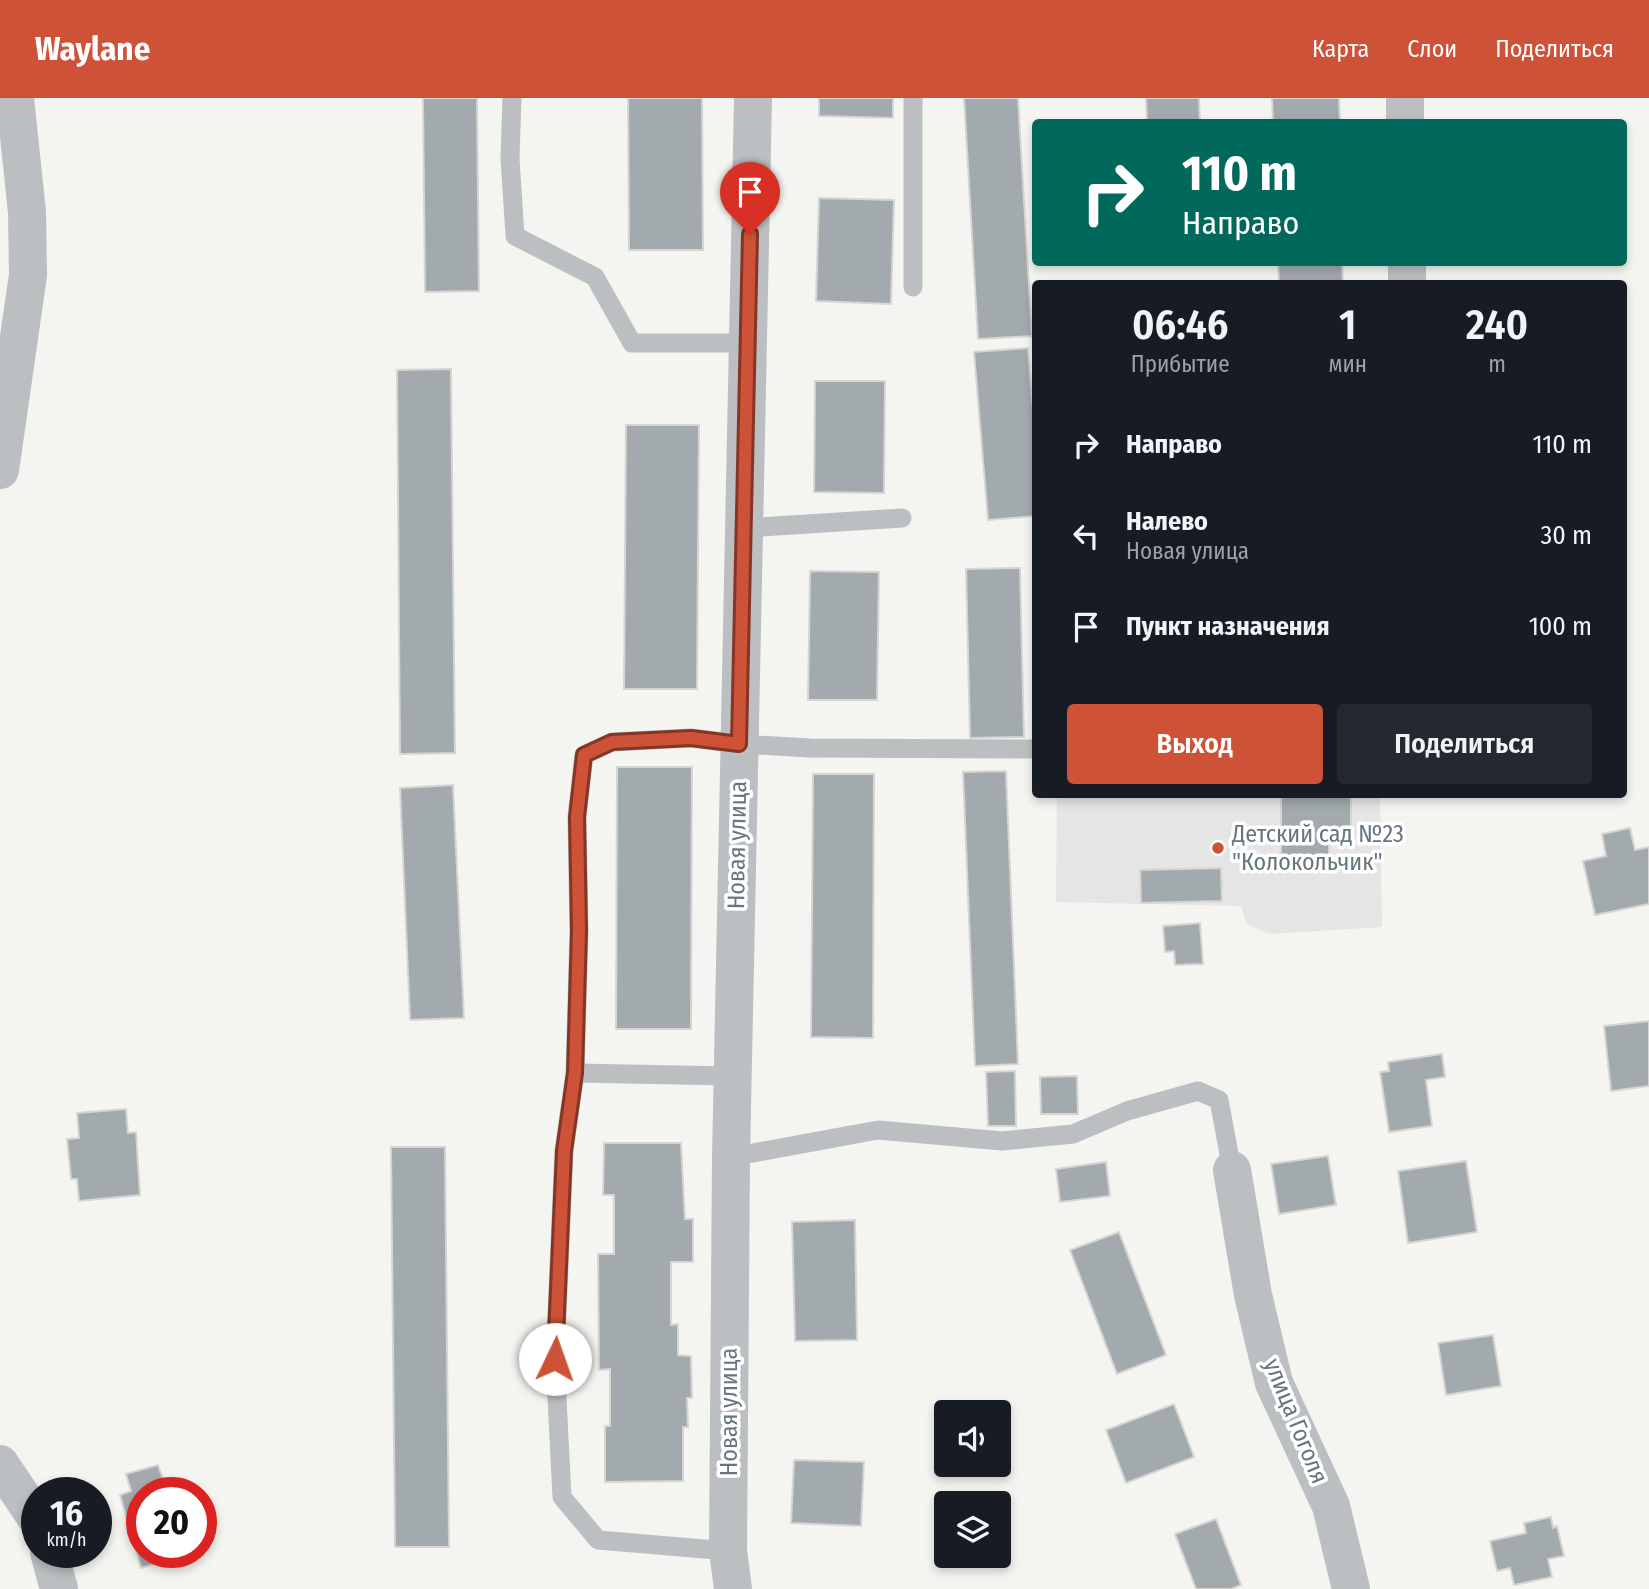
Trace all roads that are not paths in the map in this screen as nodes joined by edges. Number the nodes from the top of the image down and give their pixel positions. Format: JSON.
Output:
{"nodes":[{"id":1,"x":15,"y":98,"type":"edge"},
{"id":2,"x":512,"y":98,"type":"edge"},
{"id":3,"x":753,"y":98,"type":"edge"},
{"id":4,"x":913,"y":98,"type":"edge"},
{"id":5,"x":1405,"y":98,"type":"edge"},
{"id":6,"x":1405,"y":119,"type":"edge"},
{"id":7,"x":913,"y":287,"type":"dead end"},
{"id":8,"x":748,"y":343,"type":"junction"},
{"id":9,"x":0,"y":470,"type":"edge"},
{"id":10,"x":902,"y":518,"type":"dead end"},
{"id":11,"x":744,"y":528,"type":"junction"},
{"id":12,"x":739,"y":744,"type":"junction"},
{"id":13,"x":1032,"y":749,"type":"edge"},
{"id":14,"x":575,"y":1073,"type":"junction"},
{"id":15,"x":733,"y":1076,"type":"junction"},
{"id":16,"x":731,"y":1157,"type":"junction"},
{"id":17,"x":1231,"y":1170,"type":"joint"},
{"id":18,"x":0,"y":1464,"type":"edge"},
{"id":19,"x":21,"y":1495,"type":"edge"},
{"id":20,"x":728,"y":1550,"type":"junction"},
{"id":21,"x":54,"y":1568,"type":"edge"},
{"id":22,"x":59,"y":1589,"type":"edge"},
{"id":23,"x":733,"y":1589,"type":"edge"},
{"id":24,"x":1351,"y":1589,"type":"edge"}],
"edges":[{"from":1,"to":9,"type":"street"},
{"from":2,"to":8,"type":"lane"},
{"from":3,"to":8,"type":"street","name":"Новая улица"},
{"from":4,"to":7,"type":"lane"},
{"from":5,"to":6,"type":"street"},
{"from":8,"to":11,"type":"street","name":"Новая улица"},
{"from":10,"to":11,"type":"lane"},
{"from":11,"to":12,"type":"street","name":"Новая улица"},
{"from":12,"to":13,"type":"lane"},
{"from":12,"to":14,"type":"lane"},
{"from":12,"to":15,"type":"street","name":"Новая улица"},
{"from":14,"to":15,"type":"lane"},
{"from":14,"to":20,"type":"lane"},
{"from":15,"to":16,"type":"street","name":"Новая улица"},
{"from":16,"to":17,"type":"lane"},
{"from":16,"to":20,"type":"street","name":"Новая улица"},
{"from":17,"to":24,"type":"street","name":"улица Гоголя"},
{"from":18,"to":19,"type":"street"},
{"from":20,"to":23,"type":"street","name":"Новая улица"},
{"from":21,"to":22,"type":"street"}]}
